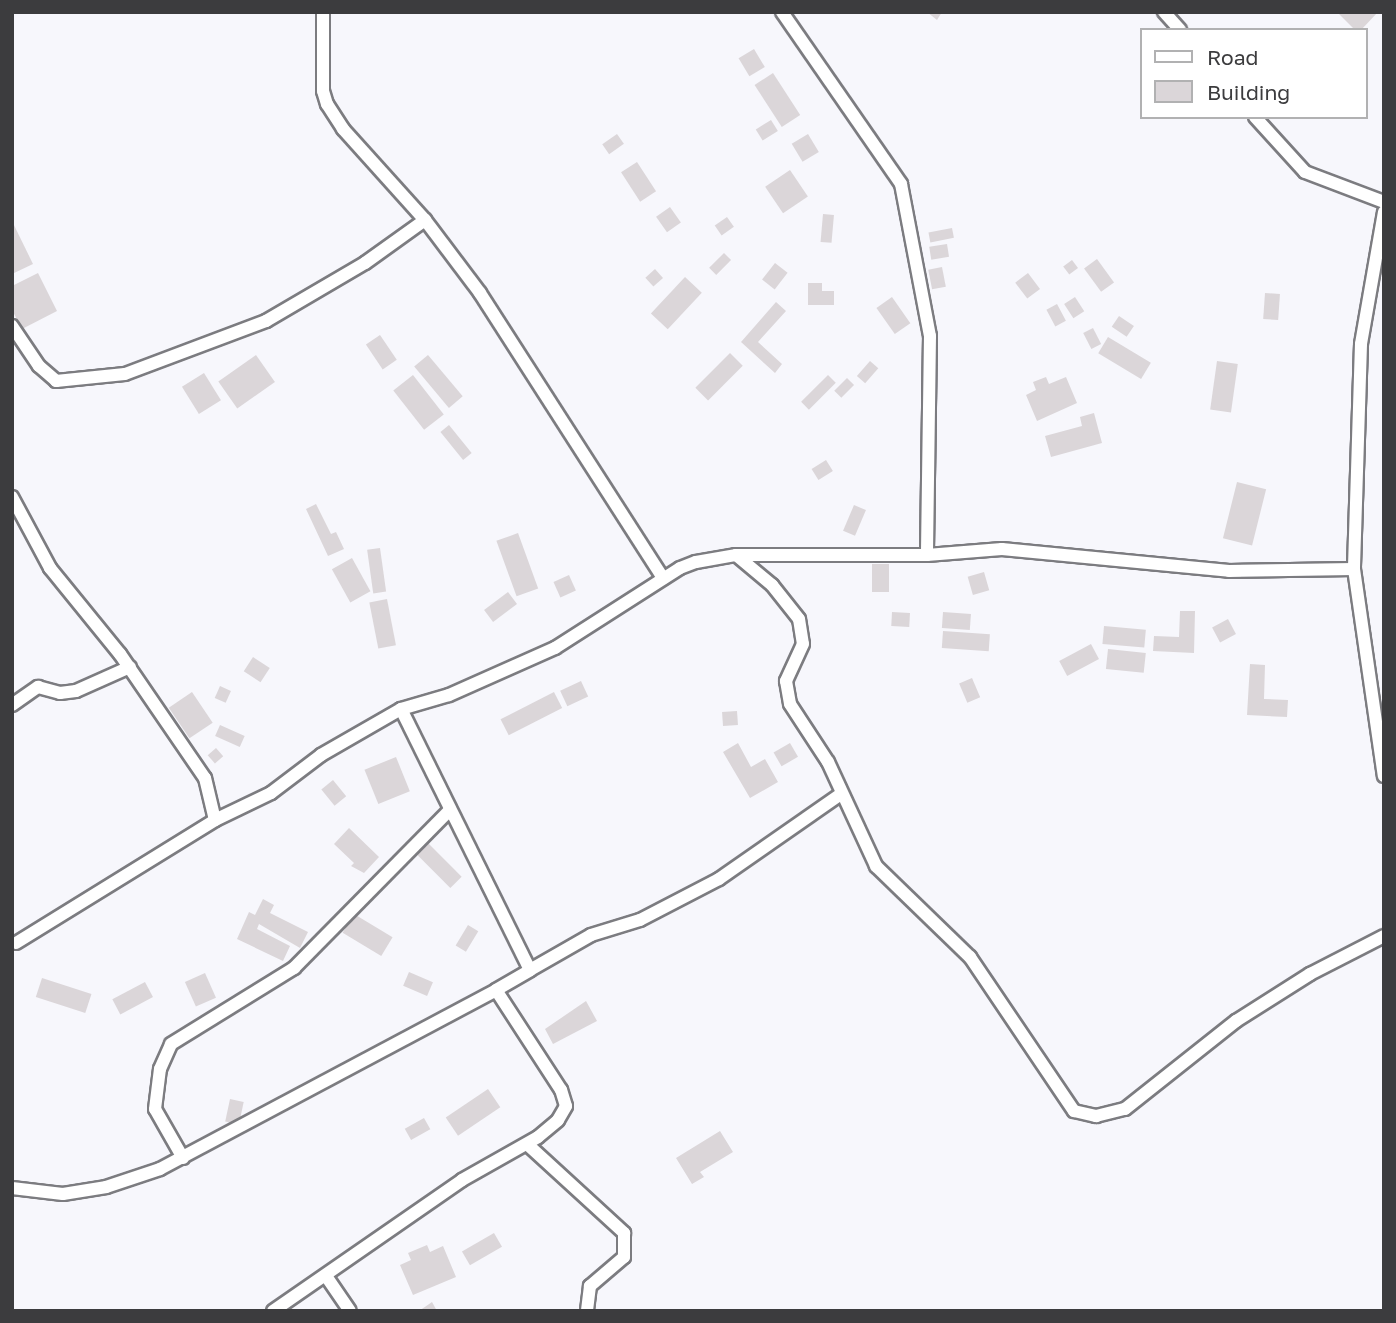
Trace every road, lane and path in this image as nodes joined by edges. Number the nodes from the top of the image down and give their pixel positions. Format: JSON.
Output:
{"nodes":[{"id":1,"x":323,"y":12,"type":"edge"},
{"id":2,"x":782,"y":12,"type":"edge"},
{"id":3,"x":1164,"y":12,"type":"edge"},
{"id":4,"x":1178,"y":28,"type":"edge"},
{"id":5,"x":1257,"y":119,"type":"edge"},
{"id":6,"x":1384,"y":202,"type":"edge"},
{"id":7,"x":1384,"y":212,"type":"edge"},
{"id":8,"x":425,"y":220,"type":"junction"},
{"id":9,"x":12,"y":326,"type":"edge"},
{"id":10,"x":12,"y":497,"type":"edge"},
{"id":11,"x":736,"y":555,"type":"junction"},
{"id":12,"x":927,"y":555,"type":"junction"},
{"id":13,"x":1354,"y":569,"type":"junction"},
{"id":14,"x":663,"y":578,"type":"junction"},
{"id":15,"x":130,"y":667,"type":"junction"},
{"id":16,"x":12,"y":705,"type":"edge"},
{"id":17,"x":401,"y":709,"type":"junction"},
{"id":18,"x":1384,"y":776,"type":"edge"},
{"id":19,"x":841,"y":794,"type":"junction"},
{"id":20,"x":449,"y":811,"type":"junction"},
{"id":21,"x":215,"y":820,"type":"junction"},
{"id":22,"x":1384,"y":936,"type":"edge"},
{"id":23,"x":16,"y":943,"type":"dead end"},
{"id":24,"x":530,"y":970,"type":"junction"},
{"id":25,"x":496,"y":990,"type":"junction"},
{"id":26,"x":527,"y":1144,"type":"junction"},
{"id":27,"x":183,"y":1158,"type":"junction"},
{"id":28,"x":12,"y":1188,"type":"edge"},
{"id":29,"x":326,"y":1276,"type":"junction"},
{"id":30,"x":273,"y":1311,"type":"edge"},
{"id":31,"x":350,"y":1311,"type":"edge"},
{"id":32,"x":587,"y":1311,"type":"edge"}],
"edges":[{"from":1,"to":8,"type":"street"},
{"from":2,"to":12,"type":"street"},
{"from":3,"to":4,"type":"street"},
{"from":5,"to":6,"type":"street"},
{"from":7,"to":13,"type":"street"},
{"from":8,"to":9,"type":"street"},
{"from":8,"to":14,"type":"street"},
{"from":10,"to":15,"type":"street"},
{"from":11,"to":12,"type":"street"},
{"from":11,"to":14,"type":"street"},
{"from":11,"to":19,"type":"street"},
{"from":12,"to":13,"type":"street"},
{"from":13,"to":18,"type":"street"},
{"from":14,"to":17,"type":"street"},
{"from":15,"to":16,"type":"street"},
{"from":15,"to":21,"type":"street"},
{"from":17,"to":20,"type":"street"},
{"from":17,"to":21,"type":"street"},
{"from":19,"to":22,"type":"street"},
{"from":19,"to":24,"type":"street"},
{"from":20,"to":24,"type":"street"},
{"from":20,"to":27,"type":"street"},
{"from":21,"to":23,"type":"street"},
{"from":24,"to":25,"type":"street"},
{"from":25,"to":26,"type":"street"},
{"from":25,"to":27,"type":"street"},
{"from":26,"to":29,"type":"street"},
{"from":26,"to":32,"type":"street"},
{"from":27,"to":28,"type":"street"},
{"from":29,"to":30,"type":"street"},
{"from":29,"to":31,"type":"street"}]}
